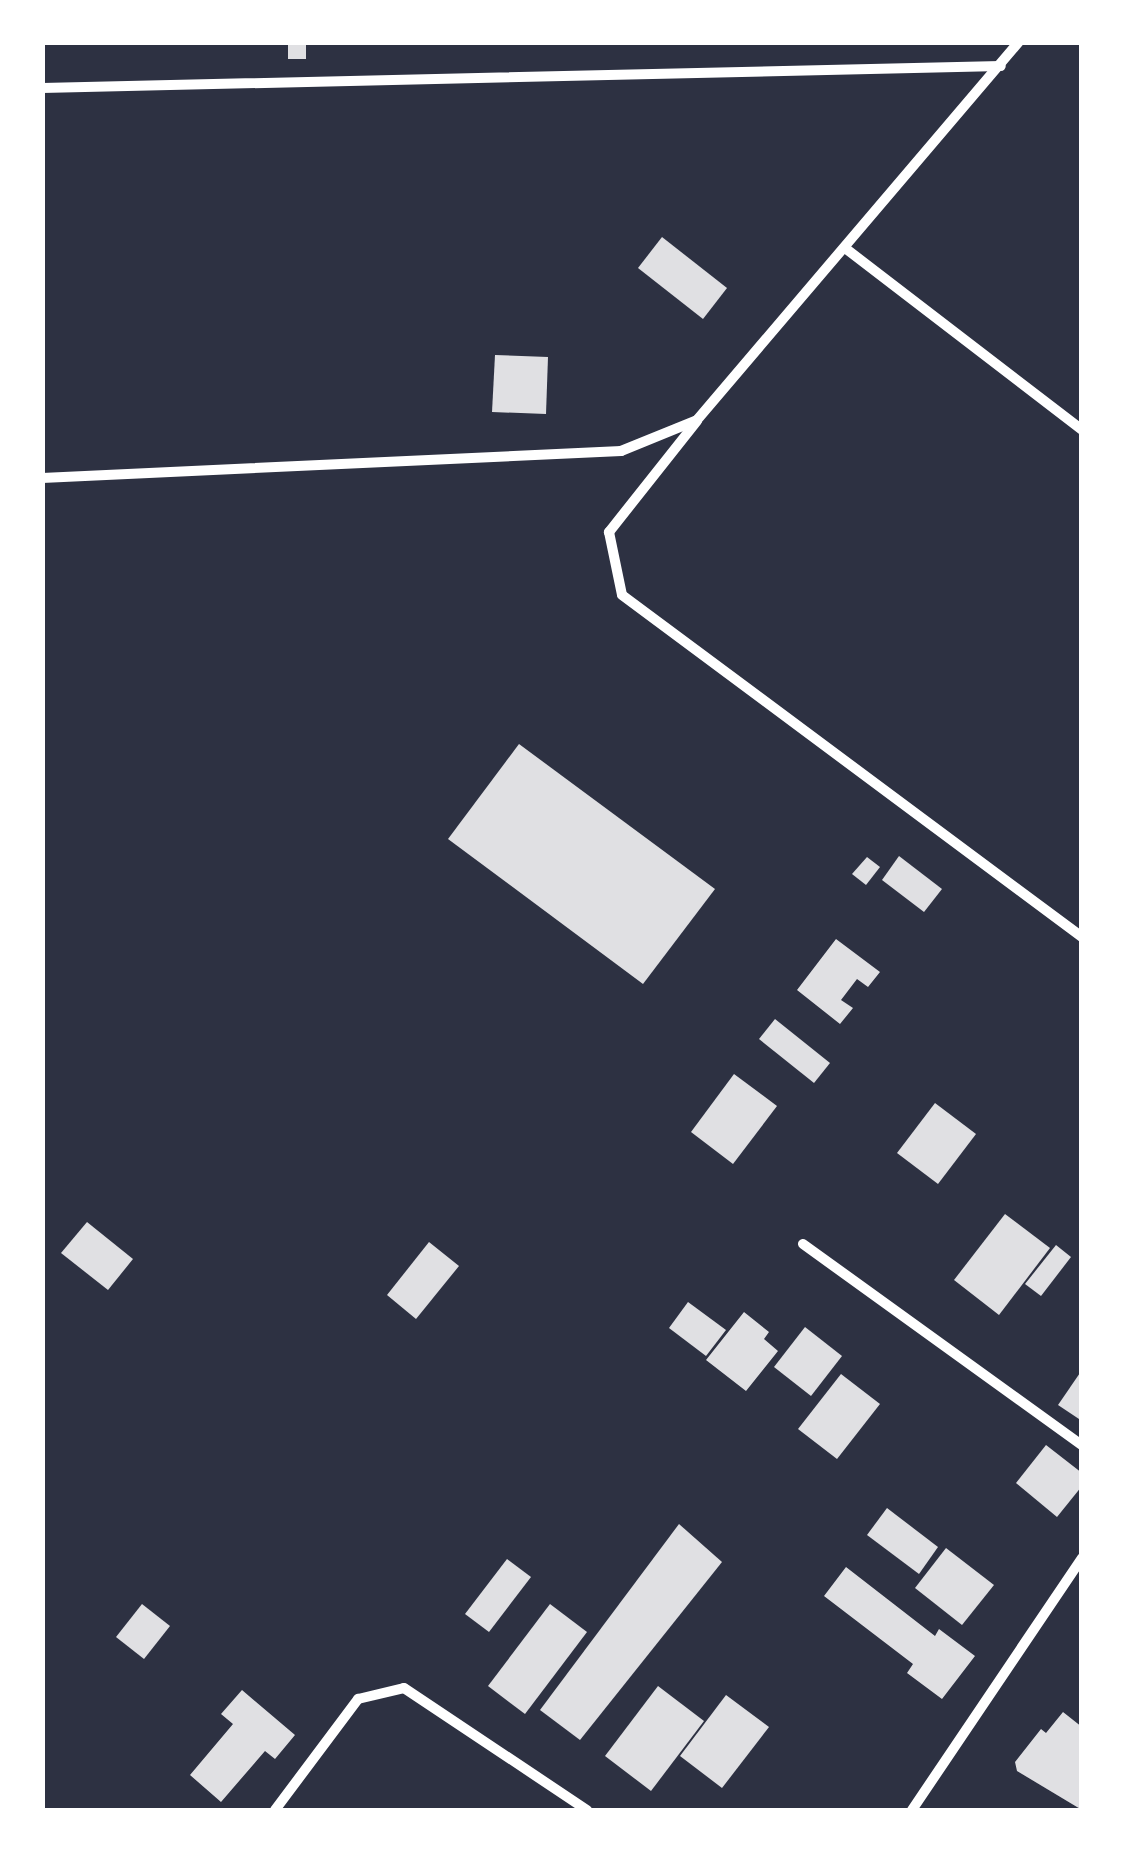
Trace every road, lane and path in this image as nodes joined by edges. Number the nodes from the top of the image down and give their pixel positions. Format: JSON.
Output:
{"nodes":[{"id":1,"x":1019,"y":42,"type":"edge"},
{"id":2,"x":1001,"y":66,"type":"junction"},
{"id":3,"x":42,"y":88,"type":"edge"},
{"id":4,"x":845,"y":248,"type":"junction"},
{"id":5,"x":698,"y":420,"type":"junction"},
{"id":6,"x":1082,"y":430,"type":"edge"},
{"id":7,"x":42,"y":478,"type":"edge"},
{"id":8,"x":1082,"y":937,"type":"edge"},
{"id":9,"x":803,"y":1244,"type":"dead end"},
{"id":10,"x":1082,"y":1445,"type":"edge"},
{"id":11,"x":1082,"y":1558,"type":"edge"},
{"id":12,"x":275,"y":1810,"type":"edge"},
{"id":13,"x":587,"y":1810,"type":"edge"},
{"id":14,"x":912,"y":1810,"type":"edge"}],
"edges":[{"from":1,"to":2,"type":"street"},
{"from":2,"to":3,"type":"street"},
{"from":2,"to":4,"type":"street"},
{"from":4,"to":5,"type":"street"},
{"from":4,"to":6,"type":"street"},
{"from":5,"to":7,"type":"street"},
{"from":5,"to":8,"type":"street"},
{"from":9,"to":10,"type":"street"},
{"from":11,"to":14,"type":"street"},
{"from":12,"to":13,"type":"street"}]}
